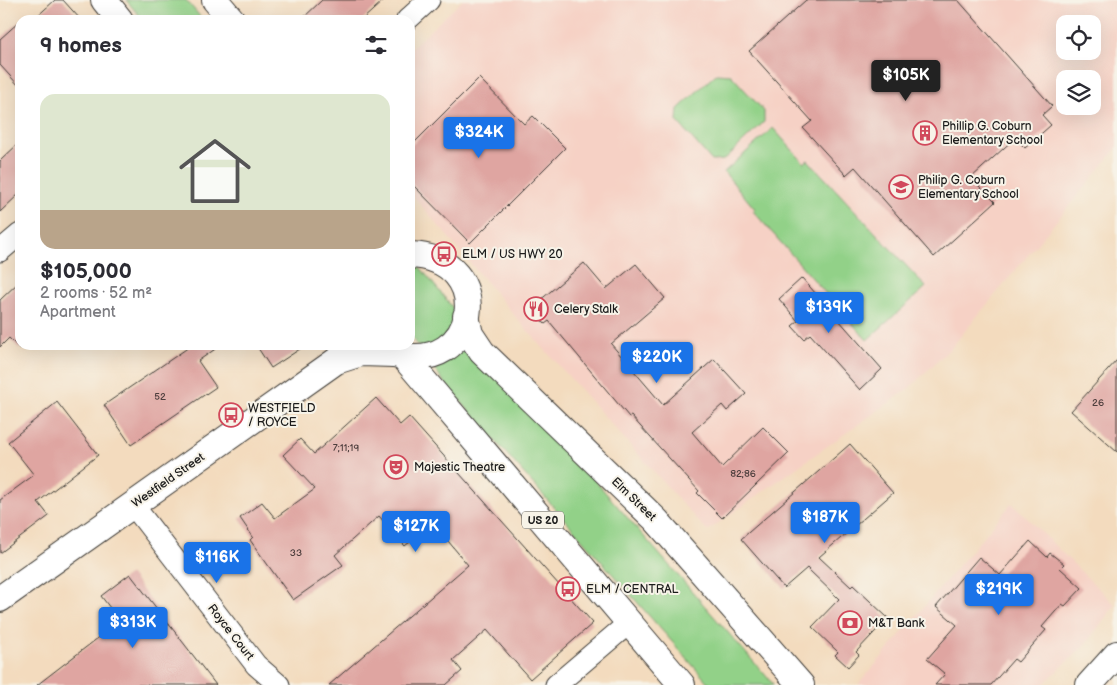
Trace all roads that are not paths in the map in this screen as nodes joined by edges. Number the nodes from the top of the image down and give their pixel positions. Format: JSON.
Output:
{"nodes":[{"id":1,"x":104,"y":0,"type":"edge"},
{"id":2,"x":214,"y":0,"type":"edge"},
{"id":3,"x":429,"y":0,"type":"edge"},
{"id":4,"x":116,"y":15,"type":"edge"},
{"id":5,"x":228,"y":15,"type":"edge"},
{"id":6,"x":412,"y":15,"type":"edge"},
{"id":7,"x":15,"y":238,"type":"edge"},
{"id":8,"x":0,"y":252,"type":"edge"},
{"id":9,"x":416,"y":252,"type":"edge"},
{"id":10,"x":466,"y":316,"type":"junction"},
{"id":11,"x":393,"y":352,"type":"edge"},
{"id":12,"x":342,"y":353,"type":"edge"},
{"id":13,"x":133,"y":505,"type":"junction"},
{"id":14,"x":0,"y":599,"type":"edge"},
{"id":15,"x":630,"y":622,"type":"junction"},
{"id":16,"x":1117,"y":654,"type":"edge"},
{"id":17,"x":279,"y":685,"type":"edge"},
{"id":18,"x":556,"y":685,"type":"edge"},
{"id":19,"x":682,"y":685,"type":"edge"},
{"id":20,"x":801,"y":685,"type":"edge"},
{"id":21,"x":1089,"y":685,"type":"edge"}],
"edges":[{"from":1,"to":4,"type":"main road"},
{"from":2,"to":5,"type":"main road"},
{"from":3,"to":6,"type":"street"},
{"from":7,"to":8,"type":"street"},
{"from":9,"to":10,"type":"main road"},
{"from":10,"to":11,"type":"main road","name":"Westfield Street"},
{"from":10,"to":20,"type":"main road","name":"Elm Street"},
{"from":11,"to":12,"type":"main road","name":"Westfield Street"},
{"from":11,"to":15,"type":"main road","number":"US 20"},
{"from":12,"to":13,"type":"main road","name":"Westfield Street"},
{"from":13,"to":14,"type":"main road","name":"Westfield Street"},
{"from":13,"to":17,"type":"street","name":"Royce Court"},
{"from":15,"to":18,"type":"street"},
{"from":15,"to":19,"type":"main road","number":"US 20"},
{"from":16,"to":21,"type":"main road"}]}
